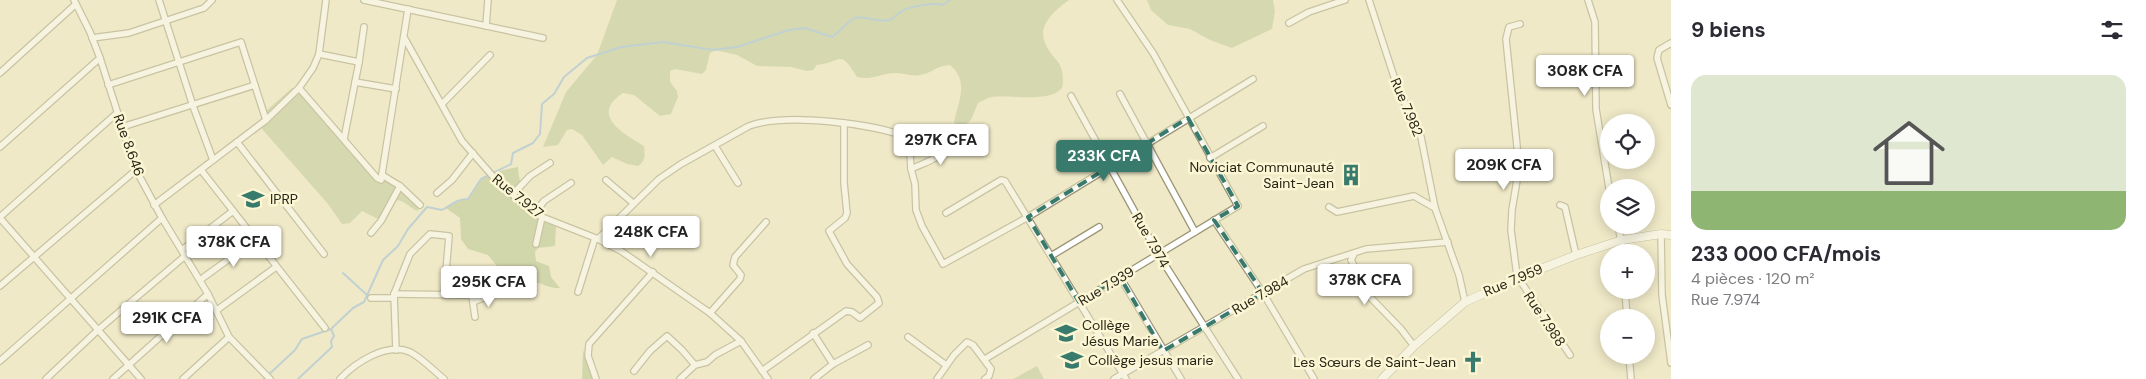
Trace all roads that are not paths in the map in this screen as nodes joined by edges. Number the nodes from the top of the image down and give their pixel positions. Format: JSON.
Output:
{"nodes":[{"id":1,"x":159,"y":0,"type":"edge"},
{"id":2,"x":212,"y":0,"type":"edge"},
{"id":3,"x":326,"y":0,"type":"edge"},
{"id":4,"x":364,"y":0,"type":"edge"},
{"id":5,"x":488,"y":0,"type":"edge"},
{"id":6,"x":1116,"y":0,"type":"edge"},
{"id":7,"x":1345,"y":0,"type":"edge"},
{"id":8,"x":1369,"y":0,"type":"edge"},
{"id":9,"x":1588,"y":0,"type":"edge"},
{"id":10,"x":75,"y":1,"type":"edge"},
{"id":11,"x":387,"y":3,"type":"edge"},
{"id":12,"x":408,"y":9,"type":"junction"},
{"id":13,"x":166,"y":20,"type":"junction"},
{"id":14,"x":1289,"y":23,"type":"dead end"},
{"id":15,"x":1520,"y":24,"type":"dead end"},
{"id":16,"x":486,"y":26,"type":"junction"},
{"id":17,"x":364,"y":28,"type":"dead end"},
{"id":18,"x":92,"y":38,"type":"junction"},
{"id":19,"x":543,"y":38,"type":"dead end"},
{"id":20,"x":404,"y":39,"type":"junction"},
{"id":21,"x":1671,"y":42,"type":"edge"},
{"id":22,"x":319,"y":54,"type":"junction"},
{"id":23,"x":490,"y":55,"type":"dead end"},
{"id":24,"x":100,"y":58,"type":"junction"},
{"id":25,"x":179,"y":61,"type":"junction"},
{"id":26,"x":358,"y":62,"type":"junction"},
{"id":27,"x":0,"y":73,"type":"edge"},
{"id":28,"x":1253,"y":79,"type":"dead end"},
{"id":29,"x":355,"y":82,"type":"junction"},
{"id":30,"x":108,"y":85,"type":"junction"},
{"id":31,"x":256,"y":85,"type":"junction"},
{"id":32,"x":298,"y":88,"type":"junction"},
{"id":33,"x":396,"y":89,"type":"junction"},
{"id":34,"x":1120,"y":94,"type":"dead end"},
{"id":35,"x":1071,"y":96,"type":"dead end"},
{"id":36,"x":442,"y":104,"type":"junction"},
{"id":37,"x":1671,"y":105,"type":"edge"},
{"id":38,"x":193,"y":106,"type":"junction"},
{"id":39,"x":117,"y":113,"type":"junction"},
{"id":40,"x":1188,"y":118,"type":"junction"},
{"id":41,"x":266,"y":120,"type":"junction"},
{"id":42,"x":844,"y":123,"type":"junction"},
{"id":43,"x":1263,"y":126,"type":"dead end"},
{"id":44,"x":122,"y":127,"type":"junction"},
{"id":45,"x":344,"y":139,"type":"junction"},
{"id":46,"x":946,"y":141,"type":"dead end"},
{"id":47,"x":238,"y":142,"type":"junction"},
{"id":48,"x":1147,"y":144,"type":"junction"},
{"id":49,"x":715,"y":146,"type":"junction"},
{"id":50,"x":0,"y":147,"type":"edge"},
{"id":51,"x":472,"y":153,"type":"junction"},
{"id":52,"x":1210,"y":158,"type":"junction"},
{"id":53,"x":214,"y":160,"type":"junction"},
{"id":54,"x":550,"y":163,"type":"dead end"},
{"id":55,"x":1110,"y":167,"type":"junction"},
{"id":56,"x":911,"y":169,"type":"junction"},
{"id":57,"x":136,"y":170,"type":"junction"},
{"id":58,"x":201,"y":170,"type":"junction"},
{"id":59,"x":382,"y":175,"type":"junction"},
{"id":60,"x":1608,"y":179,"type":"edge"},
{"id":61,"x":606,"y":180,"type":"dead end"},
{"id":62,"x":571,"y":183,"type":"dead end"},
{"id":63,"x":738,"y":184,"type":"dead end"},
{"id":64,"x":400,"y":186,"type":"junction"},
{"id":65,"x":437,"y":193,"type":"dead end"},
{"id":66,"x":513,"y":194,"type":"junction"},
{"id":67,"x":634,"y":203,"type":"junction"},
{"id":68,"x":154,"y":205,"type":"junction"},
{"id":69,"x":420,"y":205,"type":"dead end"},
{"id":70,"x":1560,"y":205,"type":"dead end"},
{"id":71,"x":1329,"y":207,"type":"dead end"},
{"id":72,"x":1435,"y":208,"type":"junction"},
{"id":73,"x":233,"y":211,"type":"junction"},
{"id":74,"x":535,"y":212,"type":"junction"},
{"id":75,"x":946,"y":213,"type":"dead end"},
{"id":76,"x":542,"y":217,"type":"junction"},
{"id":77,"x":1028,"y":217,"type":"junction"},
{"id":78,"x":0,"y":218,"type":"edge"},
{"id":79,"x":162,"y":218,"type":"junction"},
{"id":80,"x":1214,"y":220,"type":"junction"},
{"id":81,"x":766,"y":222,"type":"dead end"},
{"id":82,"x":1099,"y":227,"type":"dead end"},
{"id":83,"x":1195,"y":232,"type":"junction"},
{"id":84,"x":372,"y":233,"type":"dead end"},
{"id":85,"x":1620,"y":234,"type":"edge"},
{"id":86,"x":1661,"y":234,"type":"junction"},
{"id":87,"x":1671,"y":235,"type":"edge"},
{"id":88,"x":596,"y":239,"type":"junction"},
{"id":89,"x":256,"y":240,"type":"junction"},
{"id":90,"x":1622,"y":240,"type":"junction"},
{"id":91,"x":1448,"y":242,"type":"junction"},
{"id":92,"x":536,"y":244,"type":"dead end"},
{"id":93,"x":1622,"y":244,"type":"edge"},
{"id":94,"x":184,"y":253,"type":"junction"},
{"id":95,"x":324,"y":254,"type":"dead end"},
{"id":96,"x":1158,"y":254,"type":"junction"},
{"id":97,"x":1354,"y":254,"type":"junction"},
{"id":98,"x":1576,"y":255,"type":"junction"},
{"id":99,"x":1052,"y":256,"type":"junction"},
{"id":100,"x":34,"y":257,"type":"junction"},
{"id":101,"x":276,"y":267,"type":"junction"},
{"id":102,"x":653,"y":272,"type":"junction"},
{"id":103,"x":1120,"y":277,"type":"junction"},
{"id":104,"x":1518,"y":278,"type":"junction"},
{"id":105,"x":200,"y":280,"type":"junction"},
{"id":106,"x":0,"y":286,"type":"edge"},
{"id":107,"x":578,"y":292,"type":"dead end"},
{"id":108,"x":496,"y":293,"type":"dead end"},
{"id":109,"x":1263,"y":293,"type":"junction"},
{"id":110,"x":208,"y":294,"type":"junction"},
{"id":111,"x":444,"y":295,"type":"junction"},
{"id":112,"x":394,"y":296,"type":"junction"},
{"id":113,"x":70,"y":298,"type":"junction"},
{"id":114,"x":371,"y":298,"type":"dead end"},
{"id":115,"x":473,"y":302,"type":"junction"},
{"id":116,"x":1079,"y":302,"type":"junction"},
{"id":117,"x":1465,"y":302,"type":"junction"},
{"id":118,"x":217,"y":310,"type":"junction"},
{"id":119,"x":710,"y":313,"type":"junction"},
{"id":120,"x":475,"y":317,"type":"dead end"},
{"id":121,"x":1205,"y":327,"type":"junction"},
{"id":122,"x":325,"y":328,"type":"dead end"},
{"id":123,"x":98,"y":330,"type":"junction"},
{"id":124,"x":813,"y":333,"type":"junction"},
{"id":125,"x":908,"y":336,"type":"dead end"},
{"id":126,"x":229,"y":337,"type":"junction"},
{"id":127,"x":740,"y":341,"type":"junction"},
{"id":128,"x":868,"y":345,"type":"dead end"},
{"id":129,"x":1414,"y":346,"type":"junction"},
{"id":130,"x":396,"y":350,"type":"junction"},
{"id":131,"x":1163,"y":351,"type":"junction"},
{"id":132,"x":1570,"y":355,"type":"dead end"},
{"id":133,"x":985,"y":359,"type":"junction"},
{"id":134,"x":0,"y":361,"type":"edge"},
{"id":135,"x":1671,"y":363,"type":"edge"},
{"id":136,"x":834,"y":364,"type":"junction"},
{"id":137,"x":946,"y":364,"type":"junction"},
{"id":138,"x":1630,"y":364,"type":"edge"},
{"id":139,"x":129,"y":365,"type":"junction"},
{"id":140,"x":695,"y":366,"type":"junction"},
{"id":141,"x":634,"y":371,"type":"dead end"},
{"id":142,"x":762,"y":371,"type":"junction"},
{"id":143,"x":1124,"y":376,"type":"edge"},
{"id":144,"x":344,"y":378,"type":"edge"},
{"id":145,"x":46,"y":379,"type":"edge"},
{"id":146,"x":113,"y":379,"type":"edge"},
{"id":147,"x":141,"y":379,"type":"edge"},
{"id":148,"x":183,"y":379,"type":"edge"},
{"id":149,"x":270,"y":379,"type":"edge"},
{"id":150,"x":444,"y":379,"type":"edge"},
{"id":151,"x":596,"y":379,"type":"edge"},
{"id":152,"x":680,"y":379,"type":"edge"},
{"id":153,"x":768,"y":379,"type":"edge"},
{"id":154,"x":814,"y":379,"type":"edge"},
{"id":155,"x":937,"y":379,"type":"edge"},
{"id":156,"x":985,"y":379,"type":"edge"},
{"id":157,"x":1114,"y":379,"type":"edge"},
{"id":158,"x":1181,"y":379,"type":"edge"},
{"id":159,"x":1238,"y":379,"type":"edge"},
{"id":160,"x":1314,"y":379,"type":"edge"},
{"id":161,"x":1382,"y":379,"type":"edge"},
{"id":162,"x":1631,"y":379,"type":"edge"}],
"edges":[{"from":1,"to":13,"type":"street"},
{"from":2,"to":13,"type":"street"},
{"from":3,"to":22,"type":"street"},
{"from":4,"to":11,"type":"street"},
{"from":5,"to":16,"type":"street"},
{"from":6,"to":40,"type":"street"},
{"from":7,"to":14,"type":"street"},
{"from":8,"to":72,"type":"street","name":"Rue 7.982"},
{"from":9,"to":60,"type":"street"},
{"from":10,"to":18,"type":"street","name":"Rue 8.646"},
{"from":10,"to":27,"type":"street"},
{"from":11,"to":12,"type":"street"},
{"from":12,"to":16,"type":"street"},
{"from":12,"to":20,"type":"street"},
{"from":13,"to":18,"type":"street"},
{"from":13,"to":25,"type":"street"},
{"from":15,"to":104,"type":"street","name":"Rue 7.988"},
{"from":16,"to":19,"type":"street"},
{"from":17,"to":26,"type":"street"},
{"from":18,"to":24,"type":"street","name":"Rue 8.646"},
{"from":20,"to":33,"type":"street"},
{"from":20,"to":36,"type":"street","name":"Rue 7.927"},
{"from":21,"to":37,"type":"street"},
{"from":22,"to":26,"type":"street"},
{"from":22,"to":32,"type":"street"},
{"from":23,"to":36,"type":"street"},
{"from":24,"to":30,"type":"street","name":"Rue 8.646"},
{"from":24,"to":50,"type":"street"},
{"from":25,"to":30,"type":"street"},
{"from":25,"to":31,"type":"street"},
{"from":25,"to":38,"type":"street"},
{"from":26,"to":29,"type":"street"},
{"from":28,"to":40,"type":"street"},
{"from":29,"to":33,"type":"street"},
{"from":29,"to":45,"type":"street"},
{"from":30,"to":39,"type":"street","name":"Rue 8.646"},
{"from":31,"to":38,"type":"street"},
{"from":31,"to":41,"type":"street"},
{"from":32,"to":41,"type":"street"},
{"from":32,"to":45,"type":"street"},
{"from":33,"to":59,"type":"street"},
{"from":34,"to":48,"type":"street"},
{"from":35,"to":55,"type":"street","name":"Rue 7.974"},
{"from":36,"to":51,"type":"street","name":"Rue 7.927"},
{"from":38,"to":44,"type":"street"},
{"from":38,"to":53,"type":"street"},
{"from":39,"to":44,"type":"street","name":"Rue 8.646"},
{"from":39,"to":78,"type":"street"},
{"from":40,"to":48,"type":"street"},
{"from":40,"to":52,"type":"street"},
{"from":41,"to":47,"type":"street"},
{"from":42,"to":49,"type":"street"},
{"from":42,"to":56,"type":"street"},
{"from":42,"to":124,"type":"street"},
{"from":43,"to":52,"type":"street"},
{"from":44,"to":57,"type":"street","name":"Rue 8.646"},
{"from":45,"to":59,"type":"street"},
{"from":46,"to":56,"type":"street"},
{"from":47,"to":53,"type":"street"},
{"from":47,"to":95,"type":"street"},
{"from":48,"to":55,"type":"street"},
{"from":48,"to":83,"type":"street"},
{"from":49,"to":63,"type":"street"},
{"from":49,"to":67,"type":"street"},
{"from":51,"to":65,"type":"street"},
{"from":51,"to":66,"type":"street","name":"Rue 7.927"},
{"from":52,"to":80,"type":"street","name":"Rue 7.939"},
{"from":53,"to":58,"type":"street"},
{"from":54,"to":66,"type":"street"},
{"from":55,"to":77,"type":"street"},
{"from":55,"to":96,"type":"street","name":"Rue 7.974"},
{"from":56,"to":77,"type":"street"},
{"from":57,"to":68,"type":"street","name":"Rue 8.646"},
{"from":57,"to":100,"type":"street"},
{"from":58,"to":68,"type":"street"},
{"from":58,"to":73,"type":"street"},
{"from":59,"to":64,"type":"street"},
{"from":61,"to":67,"type":"street"},
{"from":62,"to":74,"type":"street"},
{"from":64,"to":69,"type":"street"},
{"from":64,"to":84,"type":"street"},
{"from":66,"to":74,"type":"street","name":"Rue 7.927"},
{"from":67,"to":88,"type":"street"},
{"from":68,"to":79,"type":"street","name":"Rue 8.646"},
{"from":70,"to":98,"type":"street"},
{"from":71,"to":72,"type":"street"},
{"from":72,"to":91,"type":"street","name":"Rue 7.982"},
{"from":73,"to":89,"type":"street"},
{"from":73,"to":94,"type":"street"},
{"from":74,"to":76,"type":"street","name":"Rue 7.927"},
{"from":75,"to":77,"type":"street"},
{"from":76,"to":88,"type":"street","name":"Rue 7.927"},
{"from":76,"to":92,"type":"street"},
{"from":77,"to":99,"type":"street"},
{"from":78,"to":100,"type":"street"},
{"from":79,"to":94,"type":"street","name":"Rue 8.646"},
{"from":79,"to":113,"type":"street"},
{"from":80,"to":83,"type":"street","name":"Rue 7.939"},
{"from":80,"to":109,"type":"street"},
{"from":81,"to":119,"type":"street"},
{"from":82,"to":99,"type":"street"},
{"from":83,"to":96,"type":"street","name":"Rue 7.939"},
{"from":85,"to":90,"type":"street"},
{"from":86,"to":87,"type":"street","name":"Rue 7.959"},
{"from":86,"to":90,"type":"street","name":"Rue 7.959"},
{"from":86,"to":135,"type":"street"},
{"from":88,"to":102,"type":"street","name":"Rue 7.927"},
{"from":88,"to":107,"type":"street"},
{"from":89,"to":101,"type":"street"},
{"from":89,"to":105,"type":"street"},
{"from":90,"to":93,"type":"street"},
{"from":90,"to":98,"type":"street","name":"Rue 7.959"},
{"from":91,"to":97,"type":"street","name":"Rue 7.984"},
{"from":91,"to":117,"type":"street","name":"Rue 7.982"},
{"from":94,"to":105,"type":"street","name":"Rue 8.646"},
{"from":94,"to":123,"type":"street"},
{"from":96,"to":103,"type":"street","name":"Rue 7.939"},
{"from":96,"to":121,"type":"street","name":"Rue 7.974"},
{"from":97,"to":109,"type":"street","name":"Rue 7.984"},
{"from":97,"to":129,"type":"street"},
{"from":98,"to":104,"type":"street","name":"Rue 7.959"},
{"from":99,"to":116,"type":"street"},
{"from":100,"to":106,"type":"street"},
{"from":100,"to":113,"type":"street"},
{"from":101,"to":118,"type":"street"},
{"from":101,"to":122,"type":"street"},
{"from":102,"to":119,"type":"street","name":"Rue 7.927"},
{"from":102,"to":151,"type":"street"},
{"from":103,"to":116,"type":"street","name":"Rue 7.939"},
{"from":103,"to":131,"type":"street"},
{"from":104,"to":117,"type":"street","name":"Rue 7.959"},
{"from":104,"to":132,"type":"street","name":"Rue 7.988"},
{"from":105,"to":110,"type":"street","name":"Rue 8.646"},
{"from":108,"to":115,"type":"street"},
{"from":109,"to":121,"type":"street","name":"Rue 7.984"},
{"from":109,"to":160,"type":"street"},
{"from":110,"to":118,"type":"street","name":"Rue 8.646"},
{"from":110,"to":139,"type":"street"},
{"from":111,"to":112,"type":"street"},
{"from":111,"to":112,"type":"street"},
{"from":111,"to":115,"type":"street"},
{"from":112,"to":114,"type":"street"},
{"from":112,"to":130,"type":"street"},
{"from":113,"to":123,"type":"street"},
{"from":113,"to":134,"type":"street"},
{"from":115,"to":120,"type":"street"},
{"from":116,"to":133,"type":"street","name":"Rue 7.939"},
{"from":116,"to":143,"type":"street"},
{"from":117,"to":129,"type":"street","name":"Rue 7.959"},
{"from":118,"to":126,"type":"street","name":"Rue 8.646"},
{"from":119,"to":127,"type":"street","name":"Rue 7.927"},
{"from":121,"to":131,"type":"street","name":"Rue 7.984"},
{"from":121,"to":159,"type":"street","name":"Rue 7.974"},
{"from":123,"to":139,"type":"street"},
{"from":123,"to":145,"type":"street"},
{"from":124,"to":136,"type":"street"},
{"from":124,"to":142,"type":"street"},
{"from":125,"to":137,"type":"street"},
{"from":126,"to":148,"type":"street"},
{"from":126,"to":149,"type":"street","name":"Rue 8.646"},
{"from":127,"to":140,"type":"street"},
{"from":127,"to":142,"type":"street","name":"Rue 7.927"},
{"from":128,"to":136,"type":"street"},
{"from":129,"to":161,"type":"street","name":"Rue 7.959"},
{"from":130,"to":144,"type":"street"},
{"from":130,"to":150,"type":"street"},
{"from":131,"to":143,"type":"street","name":"Rue 7.984"},
{"from":131,"to":158,"type":"street"},
{"from":133,"to":137,"type":"street"},
{"from":133,"to":156,"type":"street"},
{"from":136,"to":154,"type":"street"},
{"from":137,"to":155,"type":"street"},
{"from":138,"to":162,"type":"street"},
{"from":139,"to":146,"type":"street"},
{"from":139,"to":147,"type":"street"},
{"from":140,"to":141,"type":"street"},
{"from":140,"to":152,"type":"street"},
{"from":142,"to":153,"type":"street","name":"Rue 7.927"},
{"from":143,"to":157,"type":"street","name":"Rue 7.984"}]}
